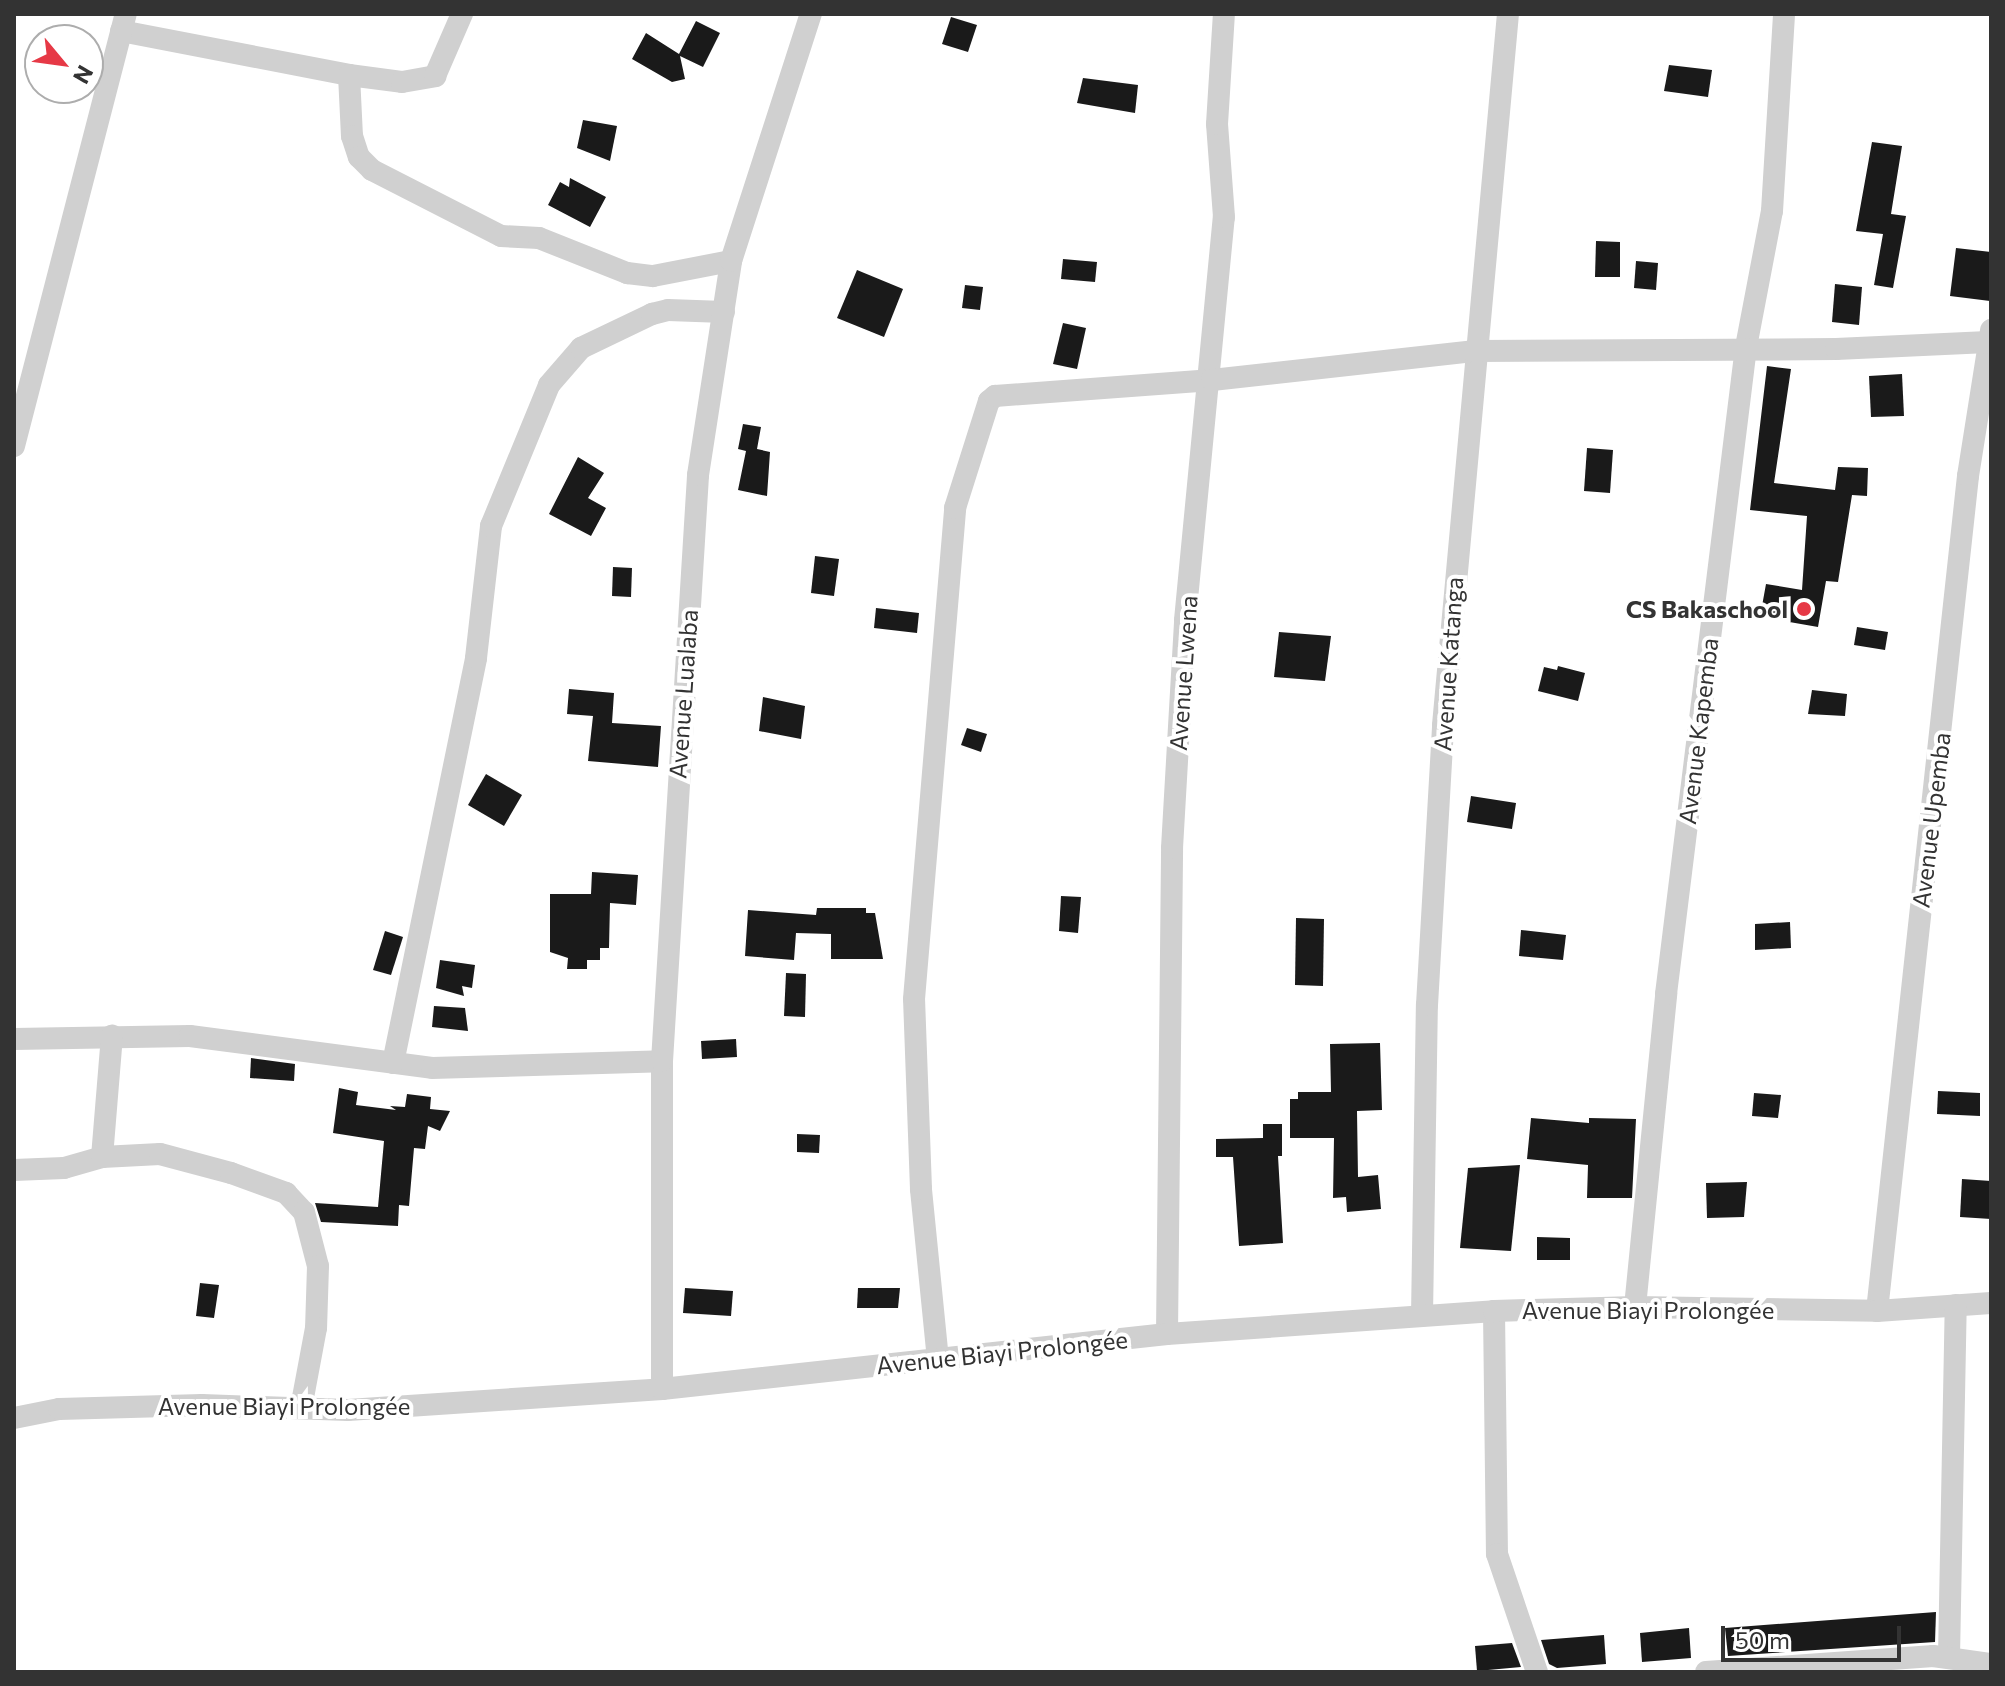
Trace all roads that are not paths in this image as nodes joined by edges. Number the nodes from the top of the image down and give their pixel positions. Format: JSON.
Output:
{"nodes":[{"id":1,"x":462,"y":14,"type":"edge"},
{"id":2,"x":811,"y":14,"type":"edge"},
{"id":3,"x":1224,"y":14,"type":"edge"},
{"id":4,"x":1508,"y":14,"type":"edge"},
{"id":5,"x":1784,"y":14,"type":"edge"},
{"id":6,"x":124,"y":22,"type":"edge"},
{"id":7,"x":349,"y":75,"type":"junction"},
{"id":8,"x":731,"y":261,"type":"junction"},
{"id":9,"x":724,"y":312,"type":"junction"},
{"id":10,"x":1990,"y":336,"type":"edge"},
{"id":11,"x":1746,"y":347,"type":"junction"},
{"id":12,"x":1473,"y":351,"type":"junction"},
{"id":13,"x":1212,"y":380,"type":"junction"},
{"id":14,"x":14,"y":446,"type":"edge"},
{"id":15,"x":112,"y":1035,"type":"junction"},
{"id":16,"x":14,"y":1039,"type":"edge"},
{"id":17,"x":662,"y":1061,"type":"junction"},
{"id":18,"x":393,"y":1063,"type":"junction"},
{"id":19,"x":102,"y":1157,"type":"junction"},
{"id":20,"x":14,"y":1170,"type":"edge"},
{"id":21,"x":1991,"y":1303,"type":"edge"},
{"id":22,"x":1956,"y":1305,"type":"junction"},
{"id":23,"x":1635,"y":1307,"type":"junction"},
{"id":24,"x":1494,"y":1311,"type":"junction"},
{"id":25,"x":1877,"y":1311,"type":"junction"},
{"id":26,"x":1422,"y":1316,"type":"junction"},
{"id":27,"x":1167,"y":1334,"type":"junction"},
{"id":28,"x":938,"y":1360,"type":"junction"},
{"id":29,"x":662,"y":1389,"type":"junction"},
{"id":30,"x":301,"y":1408,"type":"junction"},
{"id":31,"x":14,"y":1418,"type":"edge"},
{"id":32,"x":1949,"y":1657,"type":"junction"},
{"id":33,"x":1991,"y":1664,"type":"edge"},
{"id":34,"x":1537,"y":1672,"type":"edge"},
{"id":35,"x":1706,"y":1672,"type":"edge"}],
"edges":[{"from":1,"to":7,"type":"street"},
{"from":2,"to":8,"type":"street","name":"Avenue Lualaba"},
{"from":3,"to":13,"type":"street","name":"Avenue Lwena"},
{"from":4,"to":12,"type":"street","name":"Avenue Katanga"},
{"from":5,"to":11,"type":"street","name":"Avenue Kapemba"},
{"from":6,"to":7,"type":"street"},
{"from":6,"to":14,"type":"street"},
{"from":7,"to":8,"type":"street"},
{"from":8,"to":9,"type":"street","name":"Avenue Lualaba"},
{"from":9,"to":17,"type":"street","name":"Avenue Lualaba"},
{"from":9,"to":18,"type":"street"},
{"from":10,"to":11,"type":"street"},
{"from":10,"to":25,"type":"street","name":"Avenue Upemba"},
{"from":11,"to":12,"type":"street"},
{"from":11,"to":23,"type":"street","name":"Avenue Kapemba"},
{"from":12,"to":13,"type":"street"},
{"from":12,"to":26,"type":"street","name":"Avenue Katanga"},
{"from":13,"to":27,"type":"street","name":"Avenue Lwena"},
{"from":13,"to":28,"type":"street"},
{"from":15,"to":16,"type":"street"},
{"from":15,"to":18,"type":"street"},
{"from":15,"to":19,"type":"street"},
{"from":17,"to":18,"type":"street"},
{"from":17,"to":29,"type":"street","name":"Avenue Lualaba"},
{"from":19,"to":20,"type":"street"},
{"from":19,"to":30,"type":"street"},
{"from":21,"to":22,"type":"street","name":"Avenue Biayi Prolongée"},
{"from":22,"to":25,"type":"street","name":"Avenue Biayi Prolongée"},
{"from":22,"to":32,"type":"street"},
{"from":23,"to":24,"type":"street","name":"Avenue Biayi Prolongée"},
{"from":23,"to":25,"type":"street","name":"Avenue Biayi Prolongée"},
{"from":24,"to":26,"type":"street","name":"Avenue Biayi Prolongée"},
{"from":24,"to":34,"type":"street"},
{"from":26,"to":27,"type":"street","name":"Avenue Biayi Prolongée"},
{"from":27,"to":28,"type":"street","name":"Avenue Biayi Prolongée"},
{"from":28,"to":29,"type":"street","name":"Avenue Biayi Prolongée"},
{"from":29,"to":30,"type":"street","name":"Avenue Biayi Prolongée"},
{"from":30,"to":31,"type":"street","name":"Avenue Biayi Prolongée"},
{"from":32,"to":33,"type":"street"},
{"from":32,"to":35,"type":"street"}]}
